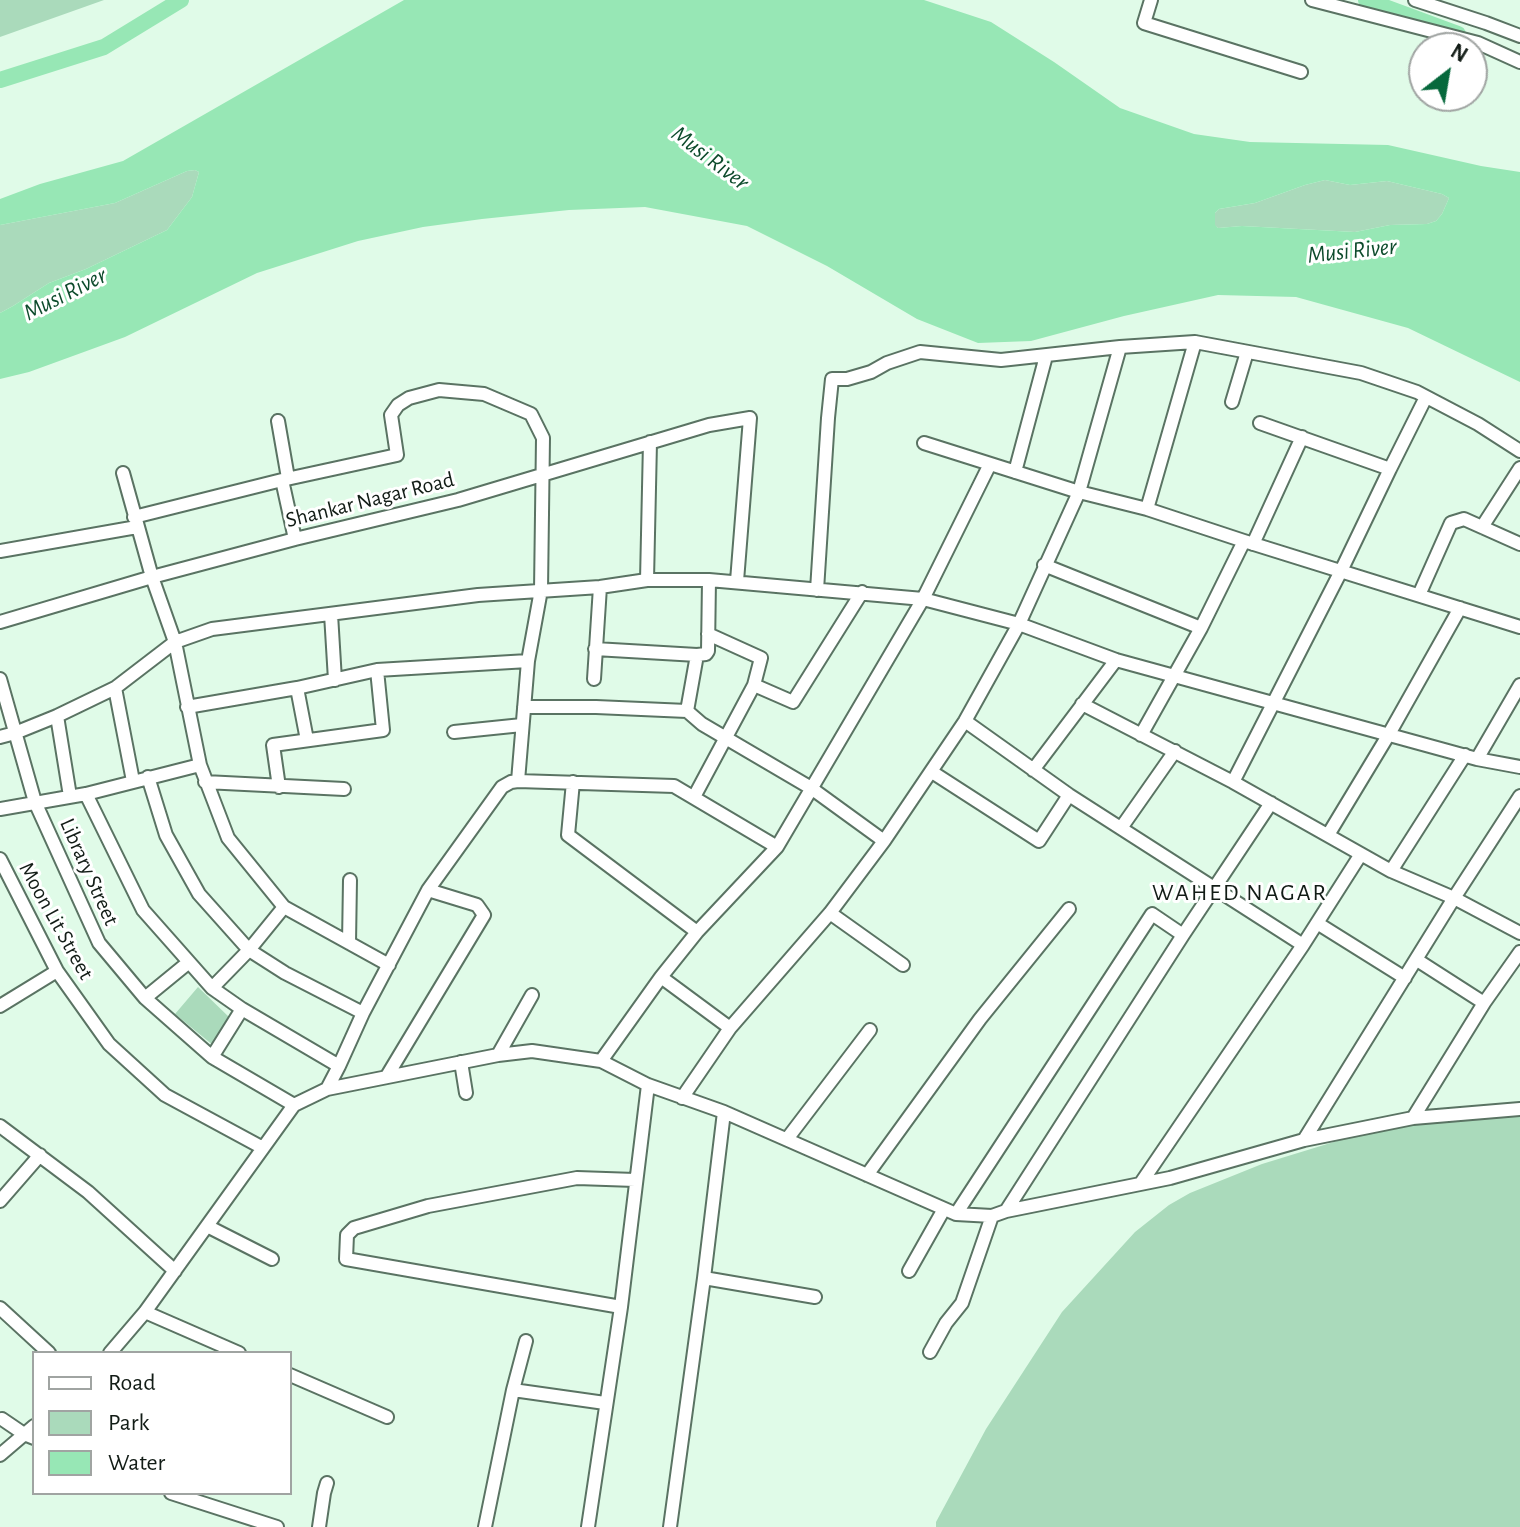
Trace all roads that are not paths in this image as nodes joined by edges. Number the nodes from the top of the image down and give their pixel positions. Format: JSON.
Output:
{"nodes":[{"id":1,"x":1151,"y":0,"type":"edge"},
{"id":2,"x":1312,"y":0,"type":"edge"},
{"id":3,"x":1415,"y":0,"type":"edge"},
{"id":4,"x":1486,"y":23,"type":"junction"},
{"id":5,"x":1436,"y":32,"type":"edge"},
{"id":6,"x":1482,"y":32,"type":"edge"},
{"id":7,"x":1520,"y":36,"type":"edge"},
{"id":8,"x":1488,"y":48,"type":"edge"},
{"id":9,"x":1520,"y":62,"type":"edge"},
{"id":10,"x":1301,"y":72,"type":"dead end"},
{"id":11,"x":1195,"y":342,"type":"junction"},
{"id":12,"x":1120,"y":347,"type":"junction"},
{"id":13,"x":1247,"y":352,"type":"junction"},
{"id":14,"x":1046,"y":356,"type":"junction"},
{"id":15,"x":1426,"y":397,"type":"junction"},
{"id":16,"x":1232,"y":402,"type":"dead end"},
{"id":17,"x":278,"y":421,"type":"dead end"},
{"id":18,"x":1260,"y":423,"type":"dead end"},
{"id":19,"x":1302,"y":437,"type":"junction"},
{"id":20,"x":650,"y":442,"type":"junction"},
{"id":21,"x":924,"y":443,"type":"dead end"},
{"id":22,"x":1520,"y":451,"type":"edge"},
{"id":23,"x":990,"y":464,"type":"junction"},
{"id":24,"x":1520,"y":468,"type":"edge"},
{"id":25,"x":1390,"y":469,"type":"junction"},
{"id":26,"x":1015,"y":472,"type":"junction"},
{"id":27,"x":123,"y":473,"type":"dead end"},
{"id":28,"x":544,"y":473,"type":"junction"},
{"id":29,"x":285,"y":479,"type":"junction"},
{"id":30,"x":1079,"y":492,"type":"junction"},
{"id":31,"x":1147,"y":509,"type":"junction"},
{"id":32,"x":136,"y":522,"type":"junction"},
{"id":33,"x":1482,"y":527,"type":"junction"},
{"id":34,"x":295,"y":539,"type":"junction"},
{"id":35,"x":1249,"y":543,"type":"junction"},
{"id":36,"x":1520,"y":544,"type":"edge"},
{"id":37,"x":0,"y":551,"type":"edge"},
{"id":38,"x":1044,"y":565,"type":"junction"},
{"id":39,"x":1341,"y":571,"type":"junction"},
{"id":40,"x":152,"y":577,"type":"junction"},
{"id":41,"x":647,"y":580,"type":"junction"},
{"id":42,"x":709,"y":580,"type":"junction"},
{"id":43,"x":737,"y":581,"type":"junction"},
{"id":44,"x":600,"y":587,"type":"junction"},
{"id":45,"x":541,"y":590,"type":"junction"},
{"id":46,"x":817,"y":590,"type":"junction"},
{"id":47,"x":862,"y":592,"type":"junction"},
{"id":48,"x":1419,"y":595,"type":"junction"},
{"id":49,"x":923,"y":599,"type":"junction"},
{"id":50,"x":1460,"y":608,"type":"junction"},
{"id":51,"x":331,"y":614,"type":"junction"},
{"id":52,"x":0,"y":622,"type":"edge"},
{"id":53,"x":1019,"y":624,"type":"junction"},
{"id":54,"x":1520,"y":627,"type":"edge"},
{"id":55,"x":1201,"y":628,"type":"junction"},
{"id":56,"x":708,"y":634,"type":"junction"},
{"id":57,"x":175,"y":642,"type":"junction"},
{"id":58,"x":595,"y":649,"type":"junction"},
{"id":59,"x":697,"y":655,"type":"junction"},
{"id":60,"x":1116,"y":660,"type":"junction"},
{"id":61,"x":528,"y":661,"type":"junction"},
{"id":62,"x":377,"y":670,"type":"junction"},
{"id":63,"x":1175,"y":674,"type":"junction"},
{"id":64,"x":0,"y":679,"type":"edge"},
{"id":65,"x":594,"y":679,"type":"dead end"},
{"id":66,"x":335,"y":680,"type":"junction"},
{"id":67,"x":754,"y":685,"type":"junction"},
{"id":68,"x":1520,"y":685,"type":"edge"},
{"id":69,"x":115,"y":688,"type":"junction"},
{"id":70,"x":297,"y":688,"type":"junction"},
{"id":71,"x":1082,"y":704,"type":"junction"},
{"id":72,"x":1275,"y":704,"type":"junction"},
{"id":73,"x":187,"y":707,"type":"junction"},
{"id":74,"x":524,"y":707,"type":"junction"},
{"id":75,"x":687,"y":711,"type":"junction"},
{"id":76,"x":57,"y":716,"type":"junction"},
{"id":77,"x":965,"y":721,"type":"junction"},
{"id":78,"x":522,"y":725,"type":"junction"},
{"id":79,"x":454,"y":732,"type":"dead end"},
{"id":80,"x":15,"y":733,"type":"junction"},
{"id":81,"x":1389,"y":734,"type":"junction"},
{"id":82,"x":1141,"y":735,"type":"junction"},
{"id":83,"x":0,"y":737,"type":"edge"},
{"id":84,"x":726,"y":737,"type":"junction"},
{"id":85,"x":307,"y":740,"type":"junction"},
{"id":86,"x":1175,"y":751,"type":"junction"},
{"id":87,"x":1471,"y":757,"type":"junction"},
{"id":88,"x":200,"y":765,"type":"junction"},
{"id":89,"x":1520,"y":767,"type":"edge"},
{"id":90,"x":1033,"y":770,"type":"junction"},
{"id":91,"x":932,"y":772,"type":"junction"},
{"id":92,"x":148,"y":777,"type":"junction"},
{"id":93,"x":133,"y":781,"type":"junction"},
{"id":94,"x":518,"y":781,"type":"junction"},
{"id":95,"x":205,"y":782,"type":"junction"},
{"id":96,"x":573,"y":782,"type":"junction"},
{"id":97,"x":1233,"y":782,"type":"junction"},
{"id":98,"x":279,"y":787,"type":"junction"},
{"id":99,"x":811,"y":788,"type":"junction"},
{"id":100,"x":344,"y":789,"type":"dead end"},
{"id":101,"x":86,"y":794,"type":"junction"},
{"id":102,"x":1069,"y":795,"type":"junction"},
{"id":103,"x":70,"y":796,"type":"junction"},
{"id":104,"x":1520,"y":796,"type":"edge"},
{"id":105,"x":694,"y":797,"type":"junction"},
{"id":106,"x":35,"y":802,"type":"junction"},
{"id":107,"x":1271,"y":803,"type":"junction"},
{"id":108,"x":0,"y":809,"type":"edge"},
{"id":109,"x":1121,"y":828,"type":"junction"},
{"id":110,"x":1328,"y":835,"type":"junction"},
{"id":111,"x":884,"y":841,"type":"junction"},
{"id":112,"x":777,"y":847,"type":"junction"},
{"id":113,"x":1361,"y":854,"type":"junction"},
{"id":114,"x":0,"y":859,"type":"edge"},
{"id":115,"x":1391,"y":871,"type":"junction"},
{"id":116,"x":350,"y":880,"type":"dead end"},
{"id":117,"x":5,"y":882,"type":"edge"},
{"id":118,"x":1215,"y":889,"type":"junction"},
{"id":119,"x":428,"y":890,"type":"junction"},
{"id":120,"x":1454,"y":898,"type":"junction"},
{"id":121,"x":284,"y":907,"type":"junction"},
{"id":122,"x":1069,"y":909,"type":"dead end"},
{"id":123,"x":830,"y":913,"type":"junction"},
{"id":124,"x":1317,"y":923,"type":"junction"},
{"id":125,"x":697,"y":932,"type":"junction"},
{"id":126,"x":1520,"y":933,"type":"edge"},
{"id":127,"x":1183,"y":935,"type":"junction"},
{"id":128,"x":349,"y":943,"type":"junction"},
{"id":129,"x":1303,"y":945,"type":"junction"},
{"id":130,"x":249,"y":950,"type":"junction"},
{"id":131,"x":1520,"y":952,"type":"edge"},
{"id":132,"x":1417,"y":960,"type":"junction"},
{"id":133,"x":189,"y":962,"type":"junction"},
{"id":134,"x":389,"y":965,"type":"junction"},
{"id":135,"x":903,"y":965,"type":"dead end"},
{"id":136,"x":57,"y":971,"type":"junction"},
{"id":137,"x":661,"y":977,"type":"junction"},
{"id":138,"x":1405,"y":978,"type":"junction"},
{"id":139,"x":212,"y":988,"type":"junction"},
{"id":140,"x":532,"y":995,"type":"dead end"},
{"id":141,"x":145,"y":998,"type":"junction"},
{"id":142,"x":1484,"y":1003,"type":"junction"},
{"id":143,"x":0,"y":1006,"type":"edge"},
{"id":144,"x":242,"y":1009,"type":"junction"},
{"id":145,"x":363,"y":1013,"type":"junction"},
{"id":146,"x":730,"y":1028,"type":"junction"},
{"id":147,"x":870,"y":1030,"type":"dead end"},
{"id":148,"x":498,"y":1055,"type":"junction"},
{"id":149,"x":212,"y":1057,"type":"junction"},
{"id":150,"x":601,"y":1061,"type":"junction"},
{"id":151,"x":461,"y":1062,"type":"junction"},
{"id":152,"x":339,"y":1066,"type":"junction"},
{"id":153,"x":387,"y":1076,"type":"junction"},
{"id":154,"x":648,"y":1085,"type":"junction"},
{"id":155,"x":327,"y":1089,"type":"junction"},
{"id":156,"x":466,"y":1093,"type":"dead end"},
{"id":157,"x":682,"y":1098,"type":"junction"},
{"id":158,"x":294,"y":1105,"type":"junction"},
{"id":159,"x":1520,"y":1109,"type":"edge"},
{"id":160,"x":724,"y":1112,"type":"junction"},
{"id":161,"x":1413,"y":1118,"type":"junction"},
{"id":162,"x":0,"y":1126,"type":"edge"},
{"id":163,"x":787,"y":1139,"type":"junction"},
{"id":164,"x":1304,"y":1140,"type":"junction"},
{"id":165,"x":263,"y":1148,"type":"junction"},
{"id":166,"x":40,"y":1155,"type":"junction"},
{"id":167,"x":867,"y":1175,"type":"junction"},
{"id":168,"x":635,"y":1180,"type":"junction"},
{"id":169,"x":1141,"y":1183,"type":"junction"},
{"id":170,"x":0,"y":1201,"type":"edge"},
{"id":171,"x":1006,"y":1211,"type":"junction"},
{"id":172,"x":950,"y":1212,"type":"junction"},
{"id":173,"x":992,"y":1216,"type":"junction"},
{"id":174,"x":207,"y":1226,"type":"junction"},
{"id":175,"x":272,"y":1259,"type":"dead end"},
{"id":176,"x":175,"y":1271,"type":"junction"},
{"id":177,"x":909,"y":1271,"type":"dead end"},
{"id":178,"x":704,"y":1278,"type":"junction"},
{"id":179,"x":815,"y":1297,"type":"dead end"},
{"id":180,"x":621,"y":1307,"type":"junction"},
{"id":181,"x":0,"y":1308,"type":"edge"},
{"id":182,"x":145,"y":1312,"type":"junction"},
{"id":183,"x":526,"y":1341,"type":"dead end"},
{"id":184,"x":47,"y":1351,"type":"edge"},
{"id":185,"x":112,"y":1351,"type":"edge"},
{"id":186,"x":234,"y":1351,"type":"edge"},
{"id":187,"x":930,"y":1352,"type":"dead end"},
{"id":188,"x":292,"y":1376,"type":"edge"},
{"id":189,"x":513,"y":1390,"type":"junction"},
{"id":190,"x":605,"y":1403,"type":"junction"},
{"id":191,"x":387,"y":1417,"type":"dead end"},
{"id":192,"x":3,"y":1423,"type":"edge"},
{"id":193,"x":31,"y":1433,"type":"edge"},
{"id":194,"x":0,"y":1455,"type":"edge"},
{"id":195,"x":327,"y":1483,"type":"dead end"},
{"id":196,"x":175,"y":1495,"type":"edge"},
{"id":197,"x":277,"y":1527,"type":"edge"},
{"id":198,"x":319,"y":1527,"type":"edge"},
{"id":199,"x":485,"y":1527,"type":"edge"},
{"id":200,"x":588,"y":1527,"type":"edge"},
{"id":201,"x":670,"y":1527,"type":"edge"}],
"edges":[{"from":1,"to":10,"type":"street"},
{"from":2,"to":5,"type":"street"},
{"from":3,"to":4,"type":"street"},
{"from":4,"to":6,"type":"street"},
{"from":4,"to":7,"type":"street"},
{"from":8,"to":9,"type":"street"},
{"from":11,"to":12,"type":"street"},
{"from":11,"to":13,"type":"street"},
{"from":11,"to":31,"type":"street"},
{"from":12,"to":14,"type":"street"},
{"from":12,"to":30,"type":"street"},
{"from":13,"to":15,"type":"street"},
{"from":13,"to":16,"type":"street"},
{"from":14,"to":26,"type":"street"},
{"from":14,"to":46,"type":"street"},
{"from":15,"to":22,"type":"street"},
{"from":15,"to":25,"type":"street"},
{"from":17,"to":29,"type":"street"},
{"from":18,"to":19,"type":"street"},
{"from":19,"to":25,"type":"street"},
{"from":19,"to":35,"type":"street"},
{"from":20,"to":28,"type":"street","name":"Shankar Nagar Road"},
{"from":20,"to":41,"type":"street"},
{"from":20,"to":43,"type":"street","name":"Shankar Nagar Road"},
{"from":21,"to":23,"type":"street"},
{"from":23,"to":26,"type":"street"},
{"from":23,"to":49,"type":"street"},
{"from":24,"to":33,"type":"street"},
{"from":25,"to":39,"type":"street"},
{"from":26,"to":30,"type":"street"},
{"from":27,"to":32,"type":"street"},
{"from":28,"to":29,"type":"street"},
{"from":28,"to":34,"type":"street","name":"Shankar Nagar Road"},
{"from":28,"to":45,"type":"street"},
{"from":29,"to":32,"type":"street"},
{"from":29,"to":34,"type":"street"},
{"from":30,"to":31,"type":"street"},
{"from":30,"to":38,"type":"street"},
{"from":31,"to":35,"type":"street"},
{"from":32,"to":37,"type":"street"},
{"from":32,"to":40,"type":"street"},
{"from":33,"to":36,"type":"street"},
{"from":33,"to":48,"type":"street"},
{"from":34,"to":40,"type":"street","name":"Shankar Nagar Road"},
{"from":35,"to":39,"type":"street"},
{"from":35,"to":55,"type":"street"},
{"from":38,"to":53,"type":"street"},
{"from":38,"to":55,"type":"street"},
{"from":39,"to":48,"type":"street"},
{"from":39,"to":72,"type":"street"},
{"from":40,"to":52,"type":"street","name":"Shankar Nagar Road"},
{"from":40,"to":57,"type":"street"},
{"from":41,"to":42,"type":"street"},
{"from":41,"to":44,"type":"street"},
{"from":42,"to":43,"type":"street"},
{"from":42,"to":56,"type":"street"},
{"from":43,"to":46,"type":"street"},
{"from":44,"to":45,"type":"street"},
{"from":44,"to":58,"type":"street"},
{"from":45,"to":51,"type":"street"},
{"from":45,"to":61,"type":"street"},
{"from":46,"to":47,"type":"street"},
{"from":47,"to":49,"type":"street"},
{"from":47,"to":67,"type":"street"},
{"from":48,"to":50,"type":"street"},
{"from":49,"to":53,"type":"street"},
{"from":49,"to":99,"type":"street"},
{"from":50,"to":54,"type":"street"},
{"from":50,"to":81,"type":"street"},
{"from":51,"to":57,"type":"street"},
{"from":51,"to":66,"type":"street"},
{"from":53,"to":60,"type":"street"},
{"from":53,"to":77,"type":"street"},
{"from":55,"to":63,"type":"street"},
{"from":56,"to":59,"type":"street"},
{"from":56,"to":67,"type":"street"},
{"from":57,"to":69,"type":"street"},
{"from":57,"to":73,"type":"street"},
{"from":58,"to":59,"type":"street"},
{"from":58,"to":65,"type":"street"},
{"from":59,"to":75,"type":"street"},
{"from":60,"to":63,"type":"street"},
{"from":60,"to":71,"type":"street"},
{"from":61,"to":62,"type":"street"},
{"from":61,"to":74,"type":"street"},
{"from":62,"to":66,"type":"street"},
{"from":62,"to":85,"type":"street"},
{"from":63,"to":72,"type":"street"},
{"from":63,"to":82,"type":"street"},
{"from":64,"to":80,"type":"street","name":"Library Street"},
{"from":66,"to":70,"type":"street"},
{"from":67,"to":84,"type":"street"},
{"from":68,"to":87,"type":"street"},
{"from":69,"to":76,"type":"street"},
{"from":69,"to":93,"type":"street"},
{"from":70,"to":73,"type":"street"},
{"from":70,"to":85,"type":"street"},
{"from":71,"to":82,"type":"street"},
{"from":71,"to":90,"type":"street"},
{"from":72,"to":81,"type":"street"},
{"from":72,"to":97,"type":"street"},
{"from":73,"to":88,"type":"street"},
{"from":74,"to":75,"type":"street"},
{"from":74,"to":78,"type":"street"},
{"from":75,"to":84,"type":"street"},
{"from":76,"to":80,"type":"street"},
{"from":76,"to":103,"type":"street"},
{"from":77,"to":90,"type":"street"},
{"from":77,"to":91,"type":"street"},
{"from":78,"to":79,"type":"street"},
{"from":78,"to":94,"type":"street"},
{"from":80,"to":83,"type":"street"},
{"from":80,"to":106,"type":"street","name":"Library Street"},
{"from":81,"to":87,"type":"street"},
{"from":81,"to":110,"type":"street"},
{"from":82,"to":86,"type":"street"},
{"from":84,"to":99,"type":"street"},
{"from":84,"to":105,"type":"street"},
{"from":85,"to":98,"type":"street"},
{"from":86,"to":97,"type":"street"},
{"from":86,"to":109,"type":"street"},
{"from":87,"to":89,"type":"street"},
{"from":87,"to":115,"type":"street"},
{"from":88,"to":92,"type":"street"},
{"from":88,"to":95,"type":"street"},
{"from":90,"to":102,"type":"street"},
{"from":91,"to":102,"type":"street"},
{"from":91,"to":111,"type":"street"},
{"from":92,"to":93,"type":"street"},
{"from":92,"to":130,"type":"street"},
{"from":93,"to":101,"type":"street"},
{"from":94,"to":96,"type":"street"},
{"from":94,"to":119,"type":"street"},
{"from":95,"to":98,"type":"street"},
{"from":95,"to":121,"type":"street"},
{"from":96,"to":105,"type":"street"},
{"from":96,"to":125,"type":"street"},
{"from":97,"to":107,"type":"street"},
{"from":98,"to":100,"type":"street"},
{"from":99,"to":111,"type":"street"},
{"from":99,"to":112,"type":"street"},
{"from":101,"to":103,"type":"street"},
{"from":101,"to":133,"type":"street"},
{"from":102,"to":109,"type":"street"},
{"from":103,"to":106,"type":"street"},
{"from":104,"to":120,"type":"street"},
{"from":105,"to":112,"type":"street"},
{"from":106,"to":108,"type":"street"},
{"from":106,"to":141,"type":"street","name":"Library Street"},
{"from":107,"to":110,"type":"street"},
{"from":107,"to":118,"type":"street"},
{"from":109,"to":118,"type":"street"},
{"from":110,"to":113,"type":"street"},
{"from":111,"to":123,"type":"street"},
{"from":112,"to":125,"type":"street"},
{"from":113,"to":115,"type":"street"},
{"from":113,"to":124,"type":"street"},
{"from":114,"to":117,"type":"street","name":"Moon Lit Street"},
{"from":115,"to":120,"type":"street"},
{"from":116,"to":128,"type":"street"},
{"from":117,"to":136,"type":"street","name":"Moon Lit Street"},
{"from":118,"to":127,"type":"street"},
{"from":118,"to":129,"type":"street"},
{"from":119,"to":134,"type":"street"},
{"from":119,"to":153,"type":"street"},
{"from":120,"to":126,"type":"street"},
{"from":120,"to":132,"type":"street"},
{"from":121,"to":128,"type":"street"},
{"from":121,"to":130,"type":"street"},
{"from":122,"to":167,"type":"street"},
{"from":123,"to":135,"type":"street"},
{"from":123,"to":146,"type":"street"},
{"from":124,"to":129,"type":"street"},
{"from":124,"to":138,"type":"street"},
{"from":125,"to":137,"type":"street"},
{"from":127,"to":171,"type":"street"},
{"from":127,"to":172,"type":"street"},
{"from":128,"to":134,"type":"street"},
{"from":129,"to":169,"type":"street"},
{"from":130,"to":139,"type":"street"},
{"from":130,"to":145,"type":"street"},
{"from":131,"to":142,"type":"street"},
{"from":132,"to":138,"type":"street"},
{"from":132,"to":142,"type":"street"},
{"from":133,"to":139,"type":"street"},
{"from":133,"to":141,"type":"street"},
{"from":134,"to":145,"type":"street"},
{"from":136,"to":143,"type":"street"},
{"from":136,"to":165,"type":"street","name":"Moon Lit Street"},
{"from":137,"to":146,"type":"street"},
{"from":137,"to":150,"type":"street"},
{"from":138,"to":164,"type":"street"},
{"from":139,"to":144,"type":"street"},
{"from":140,"to":148,"type":"street"},
{"from":141,"to":149,"type":"street","name":"Library Street"},
{"from":142,"to":161,"type":"street"},
{"from":144,"to":149,"type":"street"},
{"from":144,"to":152,"type":"street"},
{"from":145,"to":152,"type":"street"},
{"from":146,"to":157,"type":"street"},
{"from":147,"to":163,"type":"street"},
{"from":148,"to":150,"type":"street"},
{"from":148,"to":151,"type":"street"},
{"from":149,"to":158,"type":"street","name":"Library Street"},
{"from":150,"to":154,"type":"street"},
{"from":151,"to":153,"type":"street"},
{"from":151,"to":156,"type":"street"},
{"from":152,"to":155,"type":"street"},
{"from":153,"to":155,"type":"street"},
{"from":154,"to":157,"type":"street"},
{"from":154,"to":168,"type":"street"},
{"from":155,"to":158,"type":"street"},
{"from":157,"to":160,"type":"street"},
{"from":158,"to":165,"type":"street"},
{"from":159,"to":161,"type":"street"},
{"from":160,"to":163,"type":"street"},
{"from":160,"to":178,"type":"street"},
{"from":161,"to":164,"type":"street"},
{"from":162,"to":166,"type":"street"},
{"from":163,"to":167,"type":"street"},
{"from":164,"to":169,"type":"street"},
{"from":165,"to":174,"type":"street"},
{"from":166,"to":170,"type":"street"},
{"from":166,"to":176,"type":"street"},
{"from":167,"to":172,"type":"street"},
{"from":168,"to":180,"type":"street"},
{"from":168,"to":180,"type":"street"},
{"from":169,"to":171,"type":"street"},
{"from":171,"to":173,"type":"street"},
{"from":172,"to":173,"type":"street"},
{"from":172,"to":177,"type":"street"},
{"from":173,"to":187,"type":"street"},
{"from":174,"to":175,"type":"street"},
{"from":174,"to":176,"type":"street"},
{"from":176,"to":182,"type":"street"},
{"from":178,"to":179,"type":"street"},
{"from":178,"to":201,"type":"street"},
{"from":180,"to":190,"type":"street"},
{"from":181,"to":184,"type":"street"},
{"from":182,"to":185,"type":"street"},
{"from":182,"to":186,"type":"street"},
{"from":183,"to":189,"type":"street"},
{"from":188,"to":191,"type":"street"},
{"from":189,"to":190,"type":"street"},
{"from":189,"to":199,"type":"street"},
{"from":190,"to":200,"type":"street"},
{"from":192,"to":193,"type":"street"},
{"from":193,"to":194,"type":"street"},
{"from":195,"to":198,"type":"street"},
{"from":196,"to":197,"type":"street"}]}
